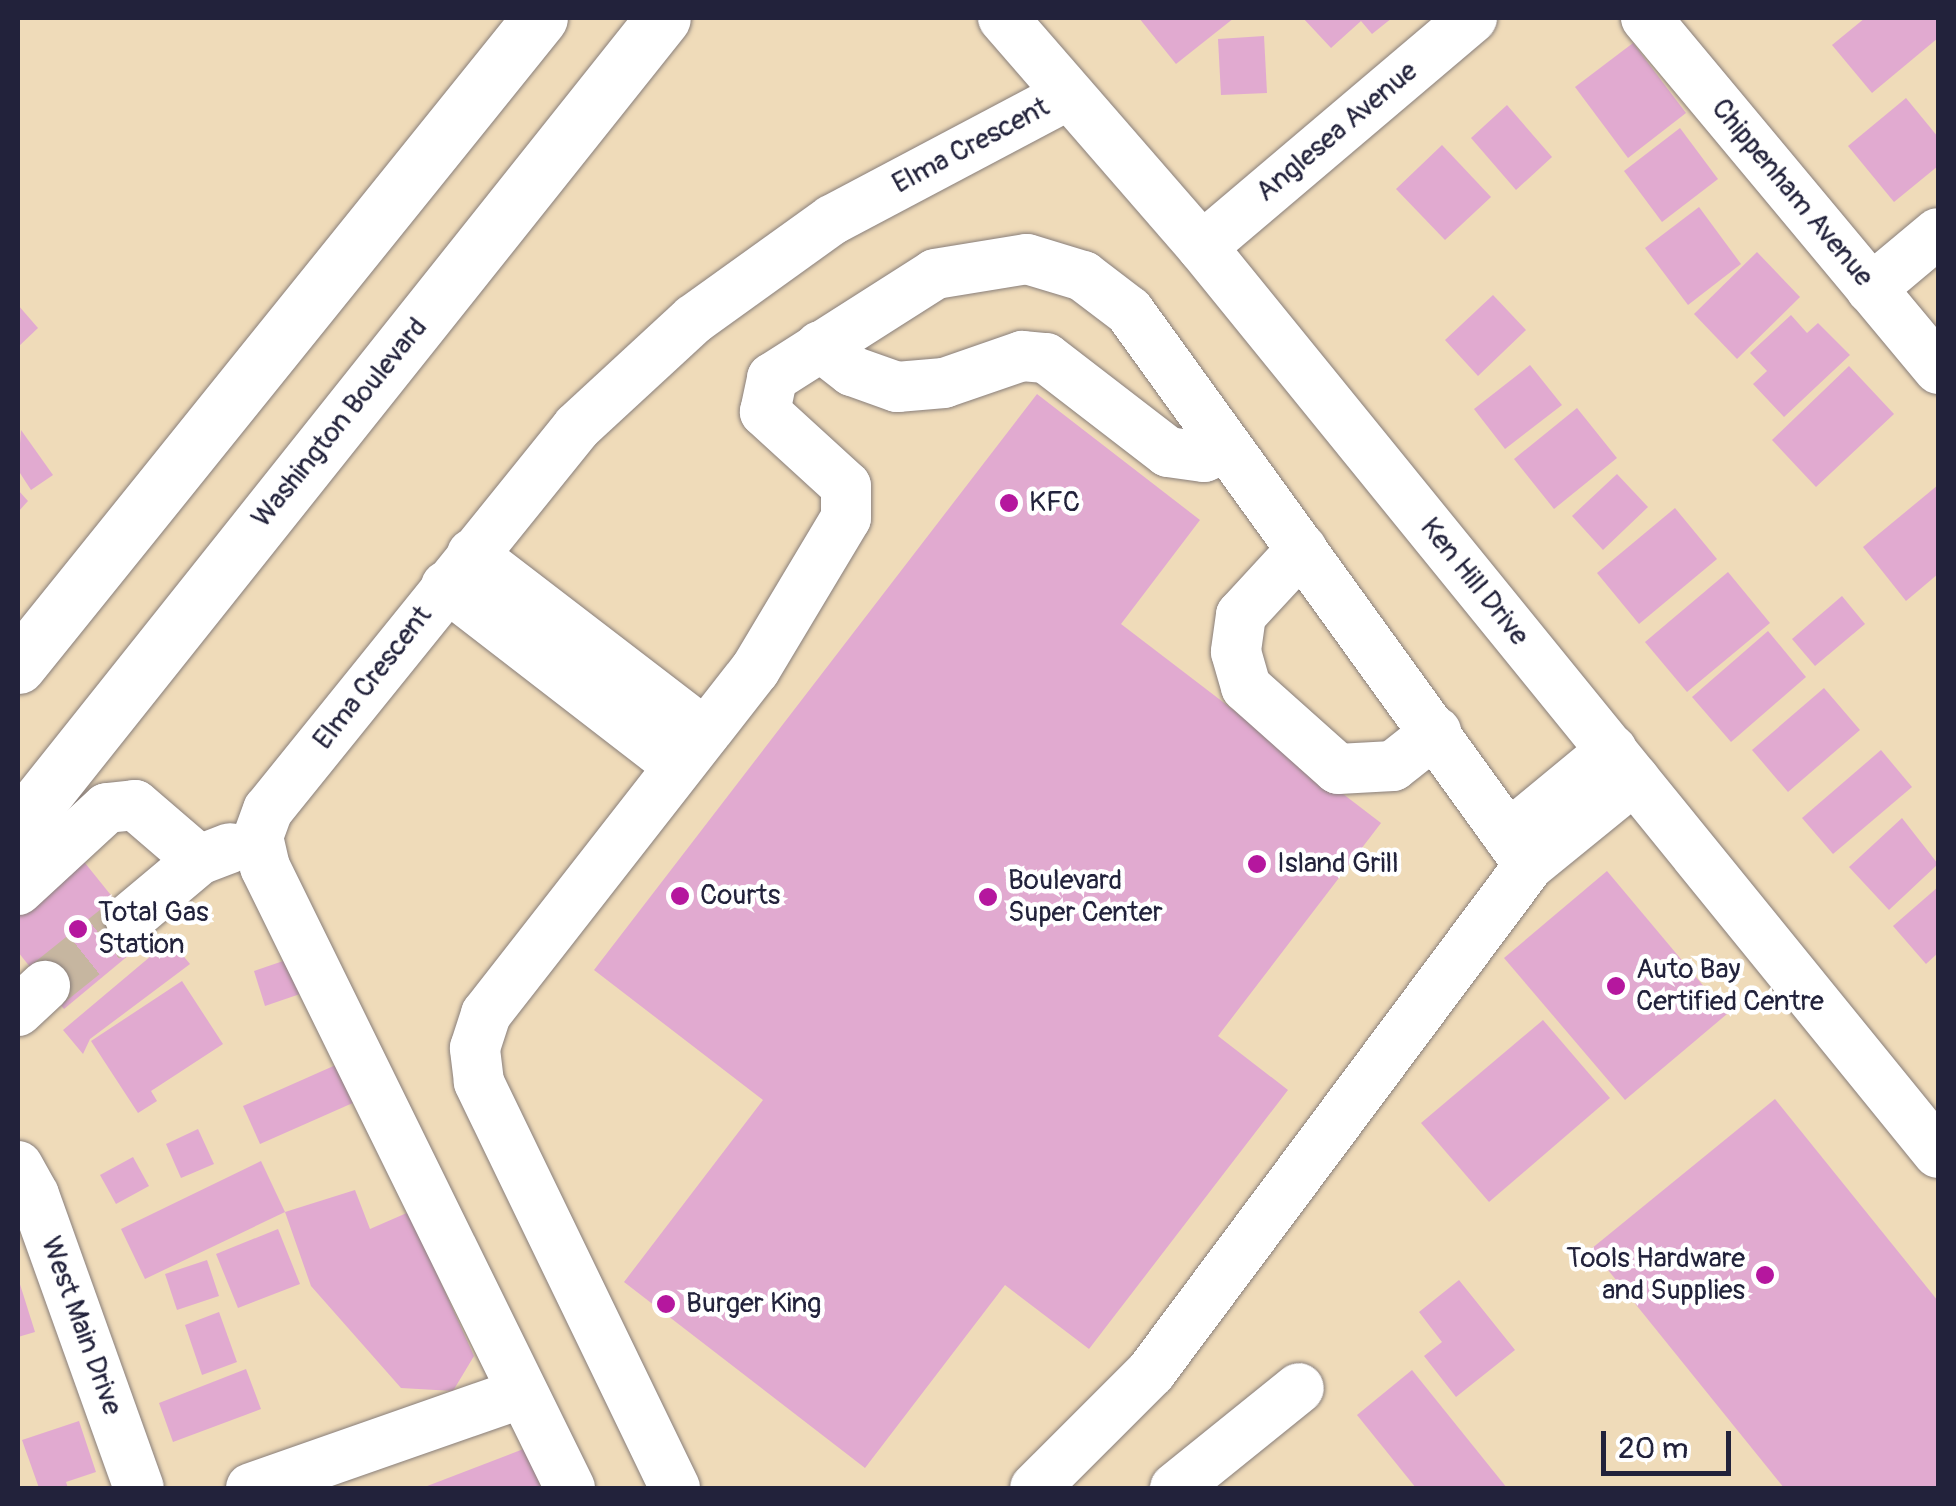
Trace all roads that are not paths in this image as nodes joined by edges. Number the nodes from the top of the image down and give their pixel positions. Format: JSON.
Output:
{"nodes":[{"id":1,"x":540,"y":18,"type":"edge"},
{"id":2,"x":662,"y":18,"type":"edge"},
{"id":3,"x":1002,"y":18,"type":"edge"},
{"id":4,"x":1472,"y":18,"type":"edge"},
{"id":5,"x":1646,"y":18,"type":"edge"},
{"id":6,"x":1068,"y":95,"type":"junction"},
{"id":7,"x":1938,"y":232,"type":"edge"},
{"id":8,"x":1202,"y":248,"type":"junction"},
{"id":9,"x":1872,"y":289,"type":"junction"},
{"id":10,"x":820,"y":346,"type":"junction"},
{"id":11,"x":1938,"y":369,"type":"edge"},
{"id":12,"x":1227,"y":447,"type":"junction"},
{"id":13,"x":1302,"y":549,"type":"junction"},
{"id":14,"x":459,"y":570,"type":"junction"},
{"id":15,"x":18,"y":666,"type":"edge"},
{"id":16,"x":1436,"y":732,"type":"junction"},
{"id":17,"x":692,"y":750,"type":"junction"},
{"id":18,"x":1623,"y":765,"type":"junction"},
{"id":19,"x":18,"y":828,"type":"edge"},
{"id":20,"x":258,"y":837,"type":"junction"},
{"id":21,"x":1519,"y":851,"type":"junction"},
{"id":22,"x":200,"y":860,"type":"junction"},
{"id":23,"x":18,"y":890,"type":"edge"},
{"id":24,"x":130,"y":918,"type":"tunnel mouth"},
{"id":25,"x":1938,"y":1153,"type":"edge"},
{"id":26,"x":23,"y":1187,"type":"edge"},
{"id":27,"x":1299,"y":1388,"type":"dead end"},
{"id":28,"x":520,"y":1394,"type":"junction"},
{"id":29,"x":139,"y":1488,"type":"edge"},
{"id":30,"x":251,"y":1488,"type":"edge"},
{"id":31,"x":570,"y":1488,"type":"edge"},
{"id":32,"x":675,"y":1488,"type":"edge"},
{"id":33,"x":1035,"y":1488,"type":"edge"},
{"id":34,"x":1175,"y":1488,"type":"edge"}],
"edges":[{"from":1,"to":15,"type":"highway"},
{"from":2,"to":19,"type":"highway","name":"Washington Boulevard"},
{"from":3,"to":6,"type":"street","name":"Ken Hill Drive"},
{"from":4,"to":8,"type":"street","name":"Anglesea Avenue"},
{"from":5,"to":9,"type":"street","name":"Chippenham Avenue"},
{"from":6,"to":8,"type":"street","name":"Ken Hill Drive"},
{"from":6,"to":14,"type":"street","name":"Elma Crescent"},
{"from":7,"to":9,"type":"street"},
{"from":8,"to":18,"type":"street","name":"Ken Hill Drive"},
{"from":9,"to":11,"type":"street","name":"Chippenham Avenue"},
{"from":10,"to":12,"type":"street"},
{"from":10,"to":12,"type":"street"},
{"from":10,"to":17,"type":"street"},
{"from":12,"to":13,"type":"street"},
{"from":13,"to":16,"type":"street"},
{"from":13,"to":16,"type":"street"},
{"from":14,"to":17,"type":"street"},
{"from":14,"to":20,"type":"street","name":"Elma Crescent"},
{"from":16,"to":21,"type":"street"},
{"from":17,"to":32,"type":"street"},
{"from":18,"to":21,"type":"street"},
{"from":18,"to":25,"type":"street","name":"Ken Hill Drive"},
{"from":20,"to":22,"type":"street"},
{"from":20,"to":28,"type":"street"},
{"from":21,"to":33,"type":"street"},
{"from":22,"to":23,"type":"street"},
{"from":22,"to":24,"type":"street"},
{"from":26,"to":29,"type":"street","name":"West Main Drive"},
{"from":27,"to":34,"type":"street"},
{"from":28,"to":30,"type":"street"},
{"from":28,"to":31,"type":"street"}]}
